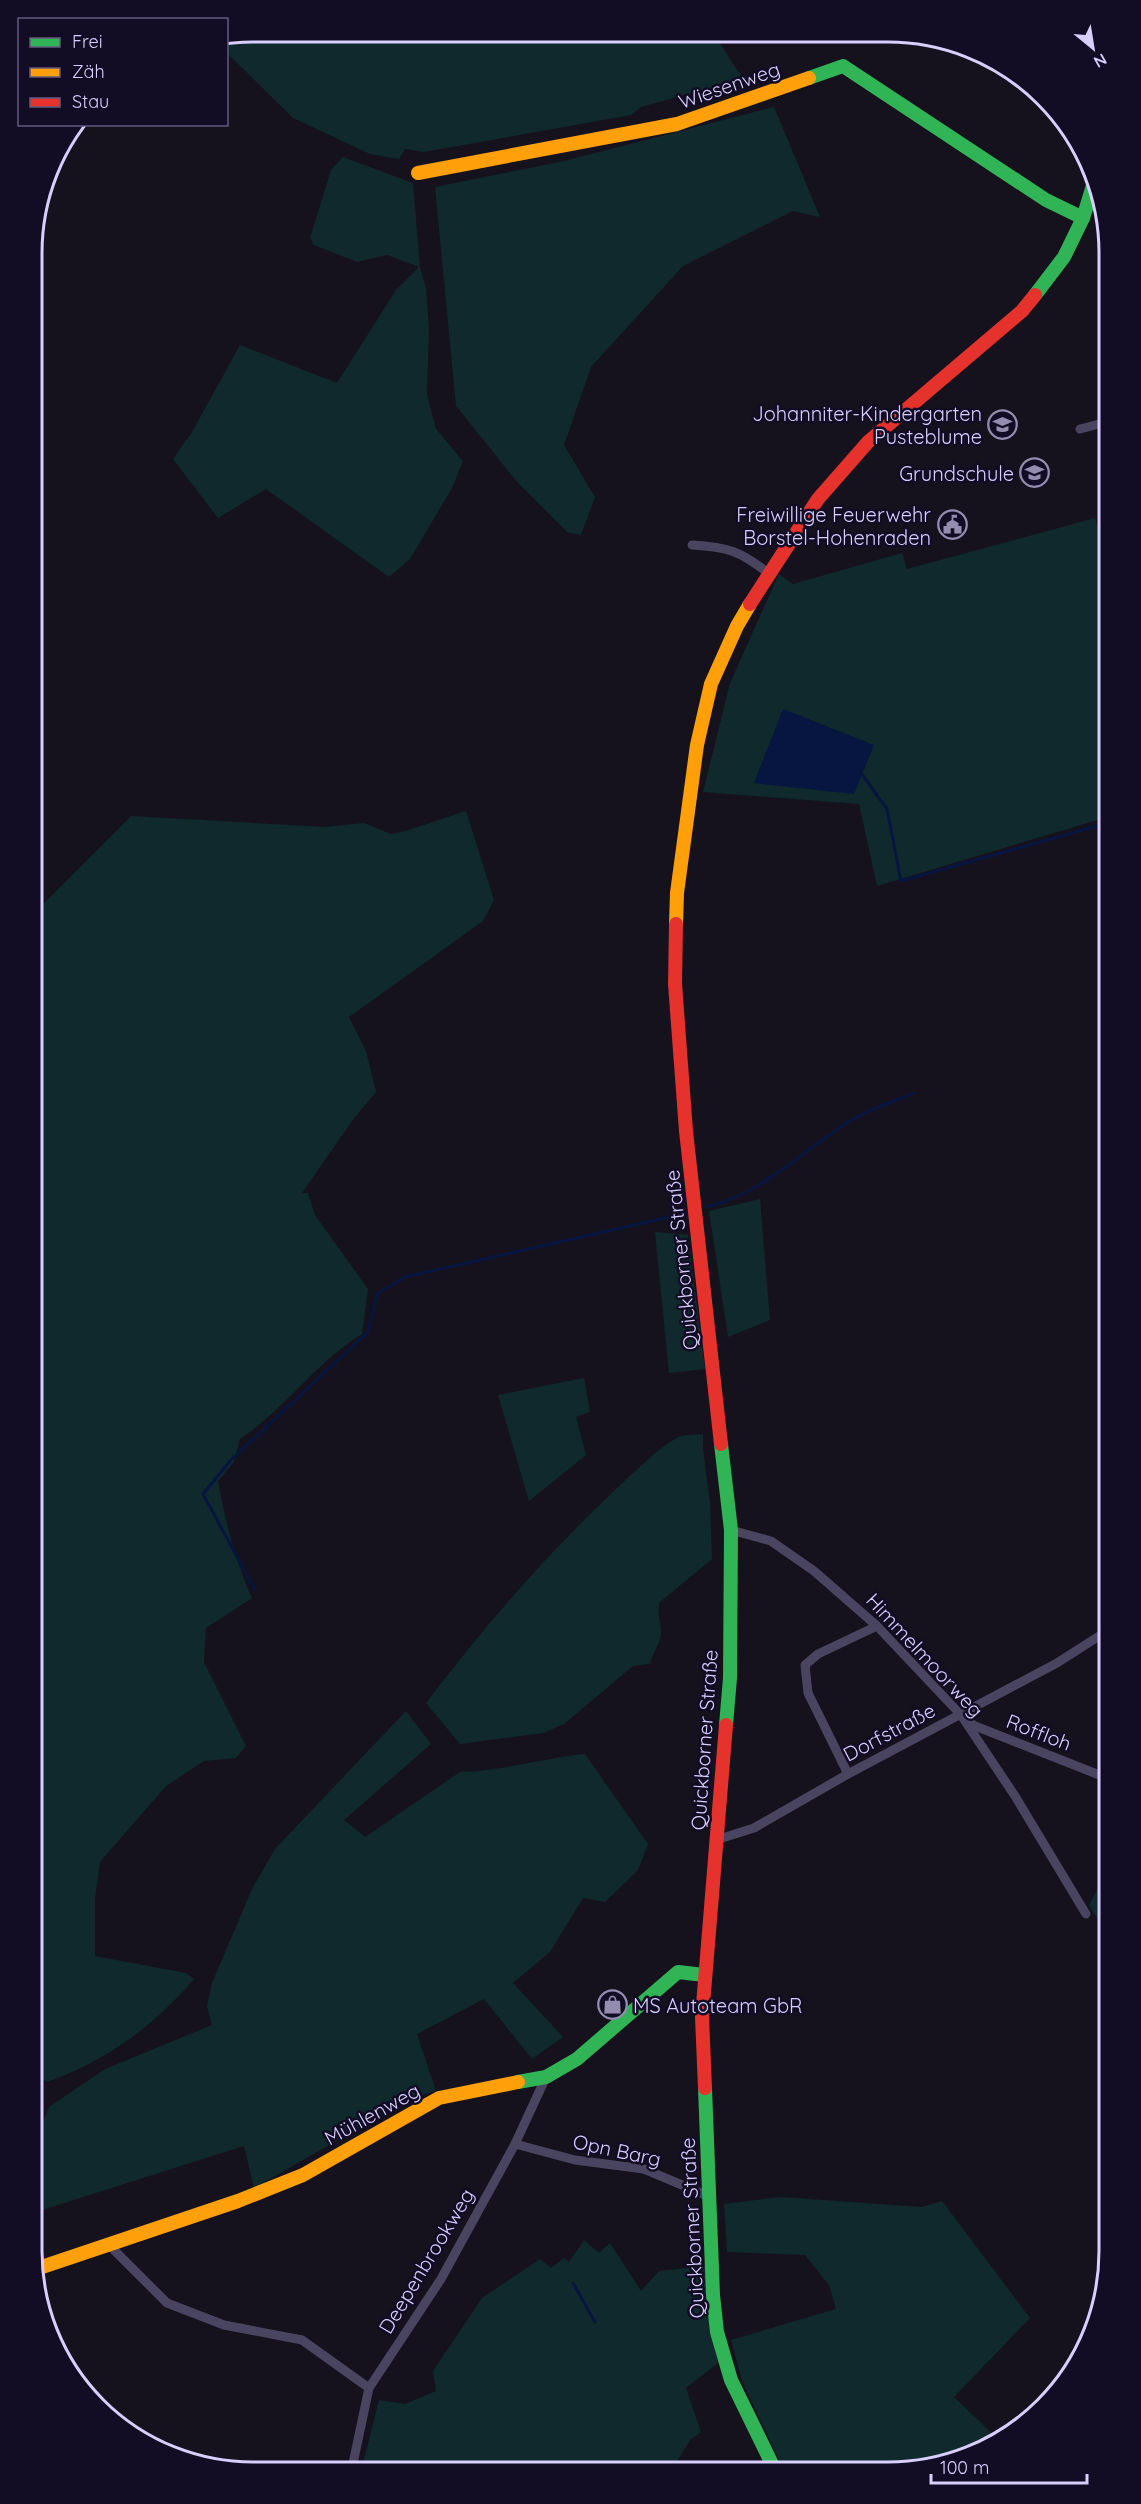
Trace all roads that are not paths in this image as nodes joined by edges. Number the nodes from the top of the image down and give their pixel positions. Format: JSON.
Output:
{"nodes":[{"id":1,"x":418,"y":173,"type":"dead end"},
{"id":2,"x":1090,"y":194,"type":"edge"},
{"id":3,"x":1083,"y":218,"type":"junction"},
{"id":4,"x":1099,"y":424,"type":"edge"},
{"id":5,"x":1080,"y":429,"type":"dead end"},
{"id":6,"x":692,"y":545,"type":"dead end"},
{"id":7,"x":768,"y":573,"type":"junction"},
{"id":8,"x":730,"y":1530,"type":"junction"},
{"id":9,"x":877,"y":1626,"type":"junction"},
{"id":10,"x":1099,"y":1636,"type":"edge"},
{"id":11,"x":961,"y":1715,"type":"junction"},
{"id":12,"x":848,"y":1774,"type":"junction"},
{"id":13,"x":1099,"y":1775,"type":"edge"},
{"id":14,"x":717,"y":1840,"type":"junction"},
{"id":15,"x":1086,"y":1914,"type":"dead end"},
{"id":16,"x":704,"y":1975,"type":"junction"},
{"id":17,"x":546,"y":2077,"type":"junction"},
{"id":18,"x":515,"y":2144,"type":"junction"},
{"id":19,"x":708,"y":2196,"type":"junction"},
{"id":20,"x":108,"y":2244,"type":"junction"},
{"id":21,"x":42,"y":2267,"type":"edge"},
{"id":22,"x":369,"y":2388,"type":"junction"},
{"id":23,"x":353,"y":2462,"type":"edge"},
{"id":24,"x":771,"y":2462,"type":"edge"}],
"edges":[{"from":1,"to":3,"type":"main road","name":"Wiesenweg"},
{"from":2,"to":3,"type":"main road","name":"Quickborner Straße"},
{"from":3,"to":7,"type":"main road","name":"Quickborner Straße"},
{"from":4,"to":5,"type":"street"},
{"from":6,"to":7,"type":"street"},
{"from":7,"to":8,"type":"main road","name":"Quickborner Straße"},
{"from":8,"to":9,"type":"street","name":"Himmelmoorweg"},
{"from":8,"to":14,"type":"main road","name":"Quickborner Straße"},
{"from":9,"to":11,"type":"street","name":"Himmelmoorweg"},
{"from":9,"to":12,"type":"street"},
{"from":10,"to":11,"type":"street","name":"Dorfstraße"},
{"from":11,"to":12,"type":"street","name":"Dorfstraße"},
{"from":11,"to":13,"type":"street","name":"Roffloh"},
{"from":11,"to":15,"type":"street","name":"Himmelmoorweg"},
{"from":12,"to":14,"type":"street","name":"Dorfstraße"},
{"from":14,"to":16,"type":"main road","name":"Quickborner Straße"},
{"from":16,"to":17,"type":"main road","name":"Mühlenweg"},
{"from":16,"to":19,"type":"main road","name":"Quickborner Straße"},
{"from":17,"to":18,"type":"street","name":"Deepenbrookweg"},
{"from":17,"to":20,"type":"main road","name":"Mühlenweg"},
{"from":18,"to":19,"type":"street","name":"Opn Barg"},
{"from":18,"to":22,"type":"street","name":"Deepenbrookweg"},
{"from":19,"to":24,"type":"main road","name":"Quickborner Straße"},
{"from":20,"to":21,"type":"main road","name":"Mühlenweg"},
{"from":20,"to":22,"type":"street"},
{"from":22,"to":23,"type":"street","name":"Deepenbrookweg"}]}
